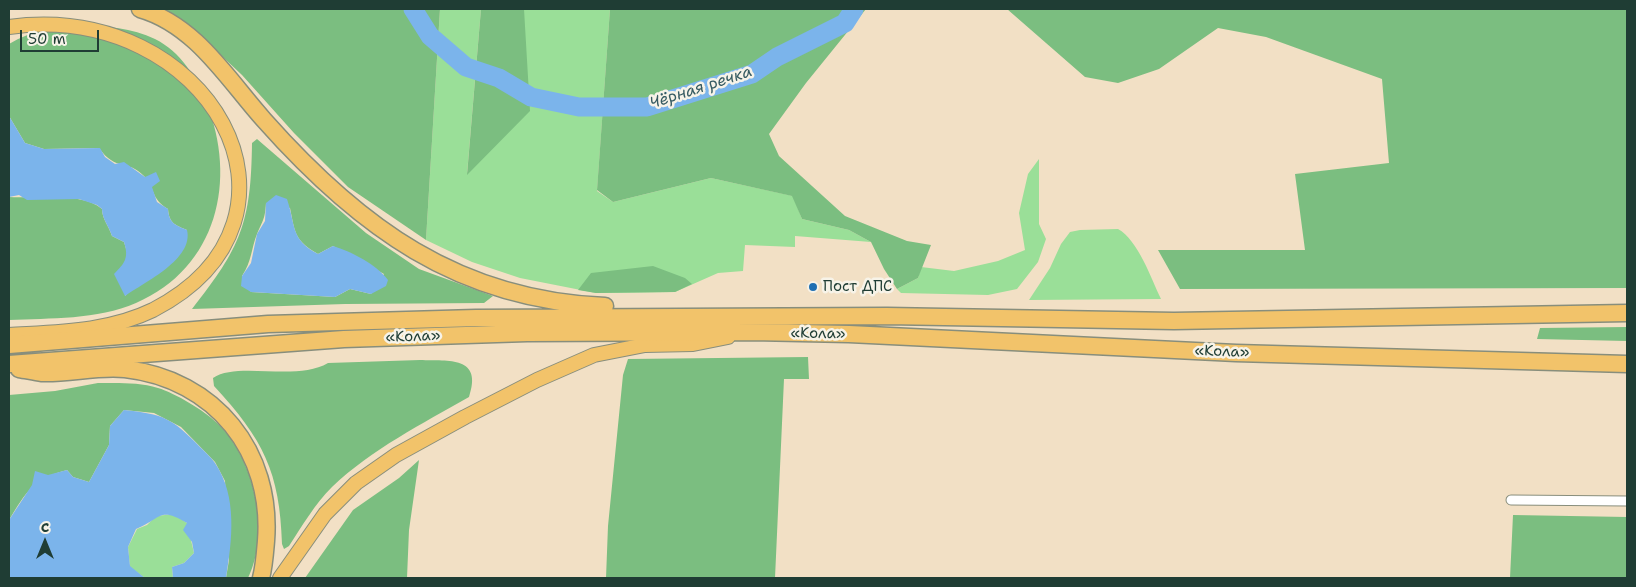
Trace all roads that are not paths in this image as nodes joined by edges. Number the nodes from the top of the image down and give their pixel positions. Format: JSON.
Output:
{"nodes":[{"id":1,"x":134,"y":12,"type":"edge"},
{"id":2,"x":51,"y":13,"type":"dead end"},
{"id":3,"x":9,"y":27,"type":"edge"},
{"id":4,"x":211,"y":78,"type":"dead end"},
{"id":5,"x":226,"y":105,"type":"dead end"},
{"id":6,"x":1627,"y":314,"type":"edge"},
{"id":7,"x":710,"y":316,"type":"junction"},
{"id":8,"x":752,"y":332,"type":"junction"},
{"id":9,"x":9,"y":335,"type":"edge"},
{"id":10,"x":9,"y":345,"type":"edge"},
{"id":11,"x":1624,"y":365,"type":"edge"},
{"id":12,"x":9,"y":366,"type":"edge"},
{"id":13,"x":1511,"y":500,"type":"dead end"},
{"id":14,"x":1627,"y":501,"type":"edge"},
{"id":15,"x":261,"y":578,"type":"edge"},
{"id":16,"x":280,"y":578,"type":"edge"}],
"edges":[{"from":1,"to":4,"type":"main road"},
{"from":1,"to":7,"type":"highway"},
{"from":2,"to":3,"type":"main road"},
{"from":5,"to":9,"type":"main road"},
{"from":6,"to":7,"type":"highway","name":"«Кола»"},
{"from":7,"to":10,"type":"highway","name":"«Кола»"},
{"from":8,"to":11,"type":"highway","name":"«Кола»"},
{"from":8,"to":12,"type":"highway","name":"«Кола»"},
{"from":8,"to":16,"type":"main road"},
{"from":12,"to":15,"type":"highway"},
{"from":13,"to":14,"type":"street"}]}
